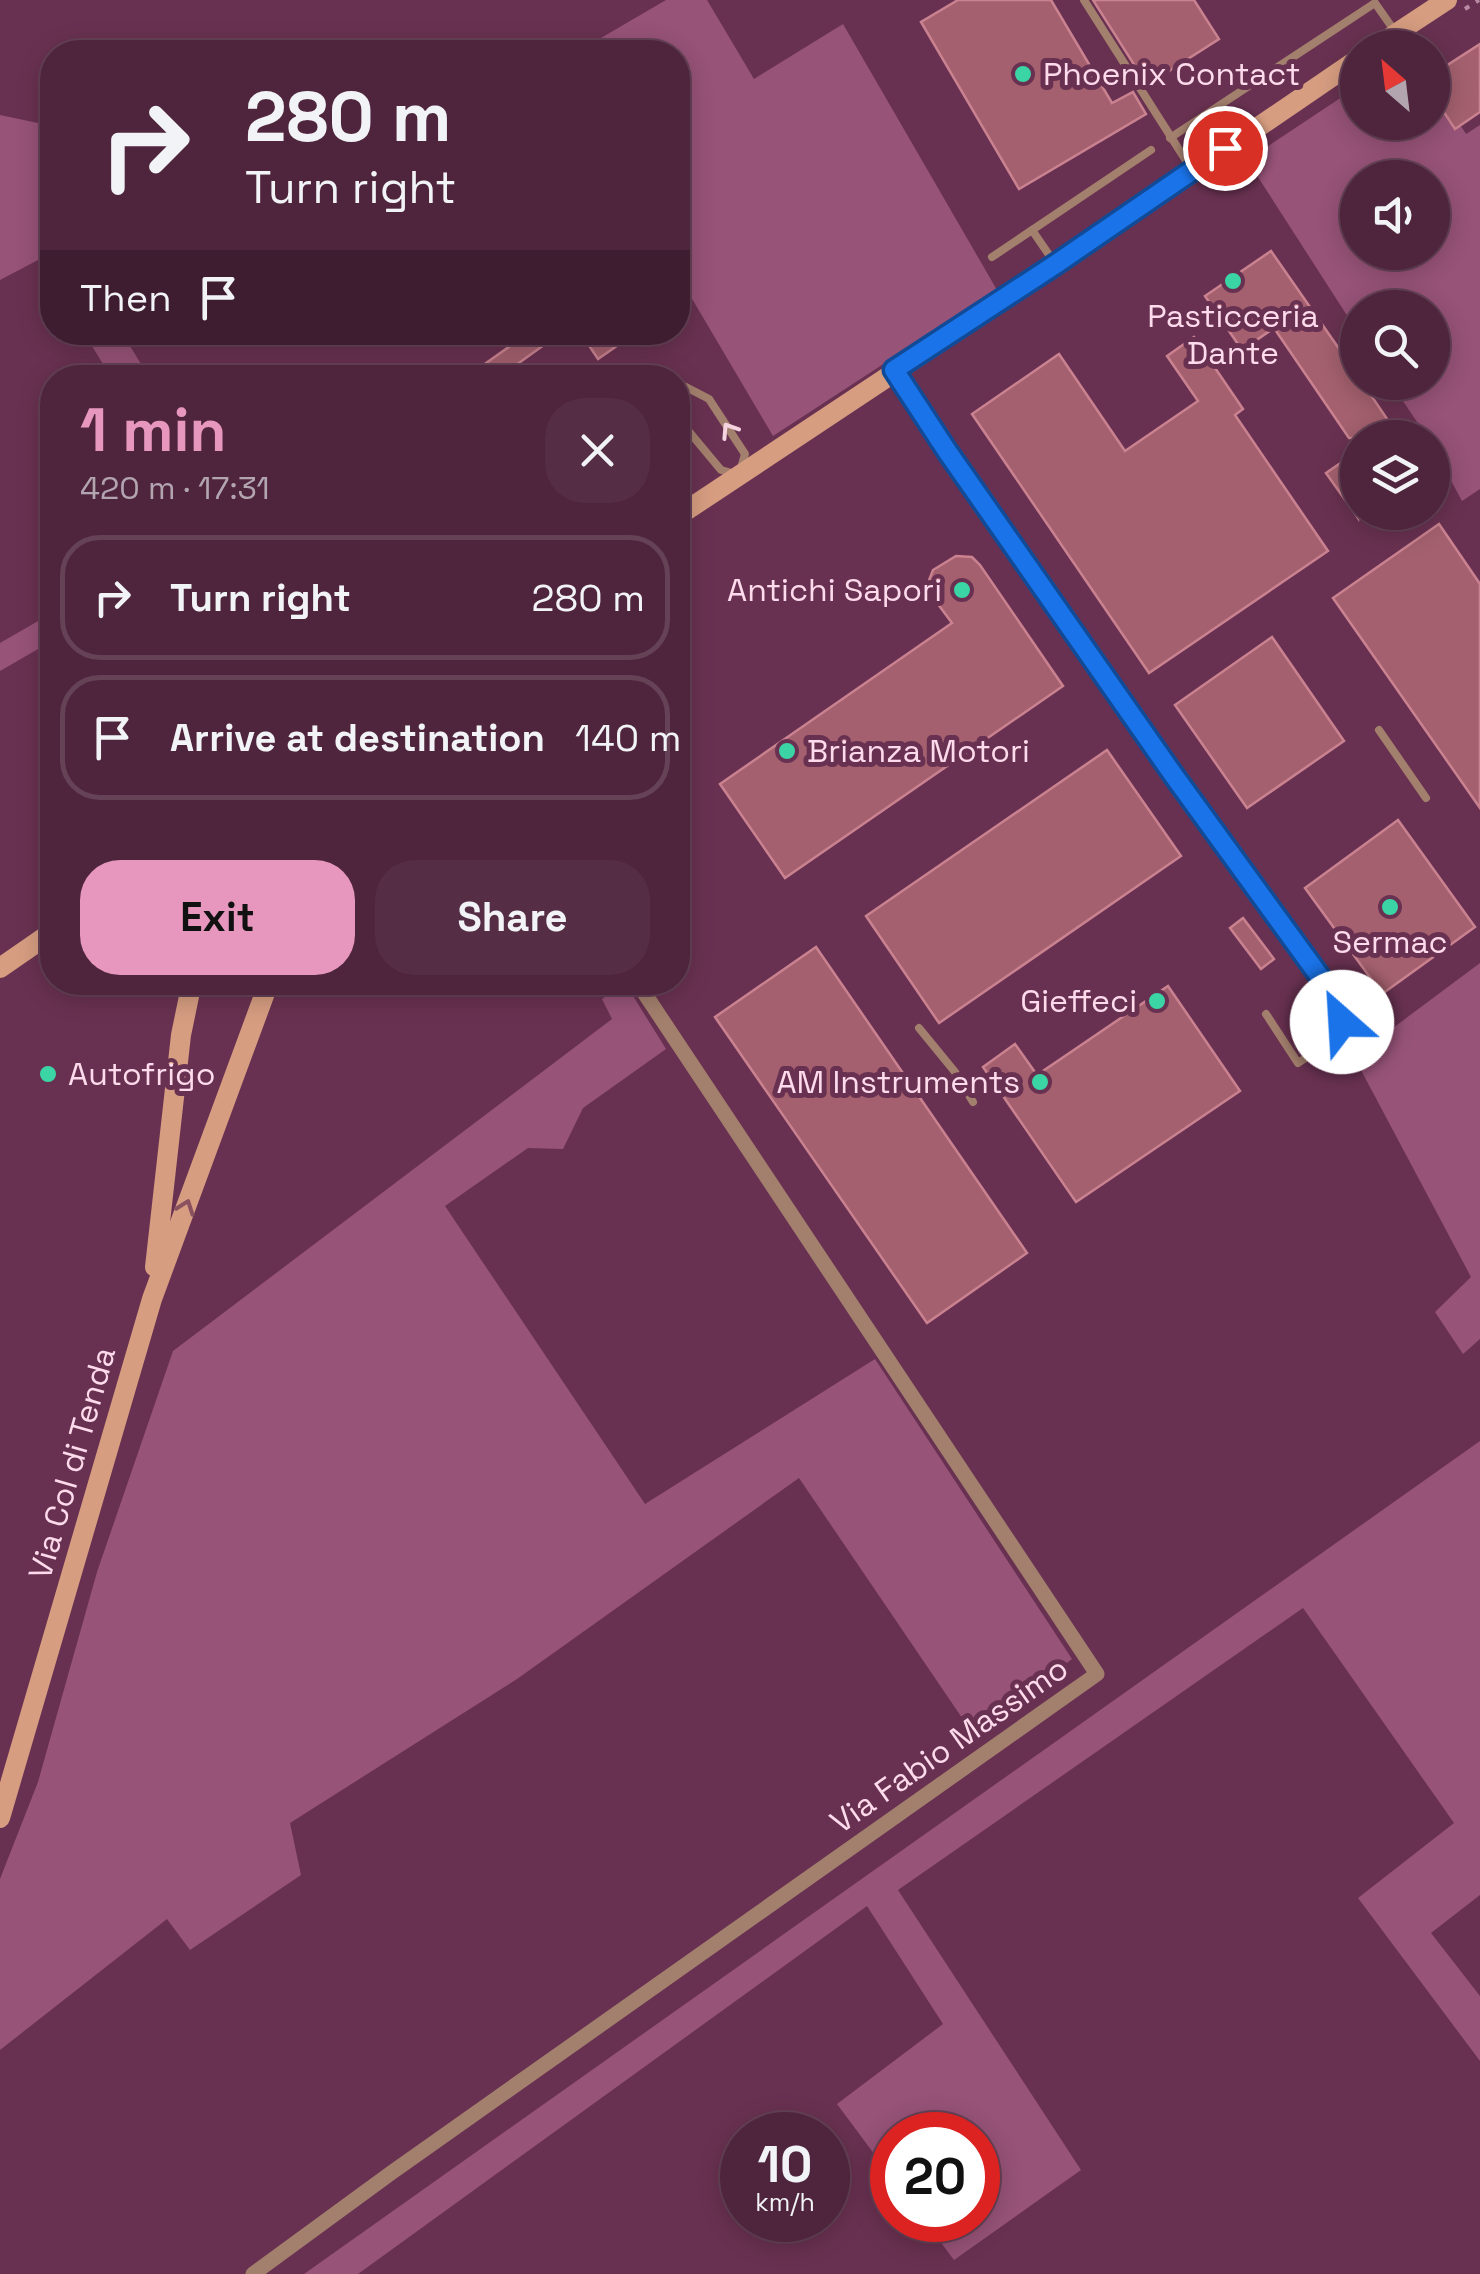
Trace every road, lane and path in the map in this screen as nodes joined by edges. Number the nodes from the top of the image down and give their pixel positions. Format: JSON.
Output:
{"nodes":[{"id":1,"x":1084,"y":0,"type":"edge"},
{"id":2,"x":1446,"y":0,"type":"edge"},
{"id":3,"x":1394,"y":30,"type":"edge"},
{"id":4,"x":1401,"y":30,"type":"edge"},
{"id":5,"x":1340,"y":71,"type":"edge"},
{"id":6,"x":1170,"y":138,"type":"junction"},
{"id":7,"x":1151,"y":150,"type":"dead end"},
{"id":8,"x":1192,"y":170,"type":"junction"},
{"id":9,"x":1032,"y":230,"type":"junction"},
{"id":10,"x":992,"y":257,"type":"dead end"},
{"id":11,"x":1056,"y":264,"type":"junction"},
{"id":12,"x":894,"y":370,"type":"junction"},
{"id":13,"x":690,"y":389,"type":"edge"},
{"id":14,"x":690,"y":433,"type":"edge"},
{"id":15,"x":739,"y":474,"type":"junction"},
{"id":16,"x":690,"y":508,"type":"edge"},
{"id":17,"x":1379,"y":730,"type":"dead end"},
{"id":18,"x":1426,"y":798,"type":"dead end"},
{"id":19,"x":40,"y":940,"type":"edge"},
{"id":20,"x":1,"y":966,"type":"edge"},
{"id":21,"x":189,"y":995,"type":"edge"},
{"id":22,"x":264,"y":995,"type":"edge"},
{"id":23,"x":647,"y":995,"type":"edge"},
{"id":24,"x":1266,"y":1014,"type":"dead end"},
{"id":25,"x":919,"y":1028,"type":"dead end"},
{"id":26,"x":974,"y":1102,"type":"dead end"},
{"id":27,"x":152,"y":1298,"type":"junction"},
{"id":28,"x":0,"y":1818,"type":"edge"},
{"id":29,"x":253,"y":2274,"type":"edge"}],
"edges":[{"from":1,"to":6,"type":"lane"},
{"from":2,"to":4,"type":"main road"},
{"from":3,"to":6,"type":"lane"},
{"from":5,"to":8,"type":"main road"},
{"from":6,"to":8,"type":"lane"},
{"from":7,"to":9,"type":"lane"},
{"from":8,"to":11,"type":"main road"},
{"from":9,"to":10,"type":"lane"},
{"from":9,"to":11,"type":"lane"},
{"from":11,"to":12,"type":"main road"},
{"from":12,"to":15,"type":"main road"},
{"from":12,"to":24,"type":"lane"},
{"from":15,"to":13,"type":"lane","one_way":true},
{"from":14,"to":15,"type":"lane"},
{"from":15,"to":16,"type":"main road"},
{"from":17,"to":18,"type":"lane"},
{"from":19,"to":20,"type":"main road"},
{"from":21,"to":27,"type":"main road","name":"Via Col di Tenda"},
{"from":27,"to":22,"type":"main road","name":"Via Col di Tenda","one_way":true},
{"from":23,"to":29,"type":"street","name":"Via Fabio Massimo"},
{"from":25,"to":26,"type":"lane"},
{"from":27,"to":28,"type":"main road","name":"Via Col di Tenda"}]}
